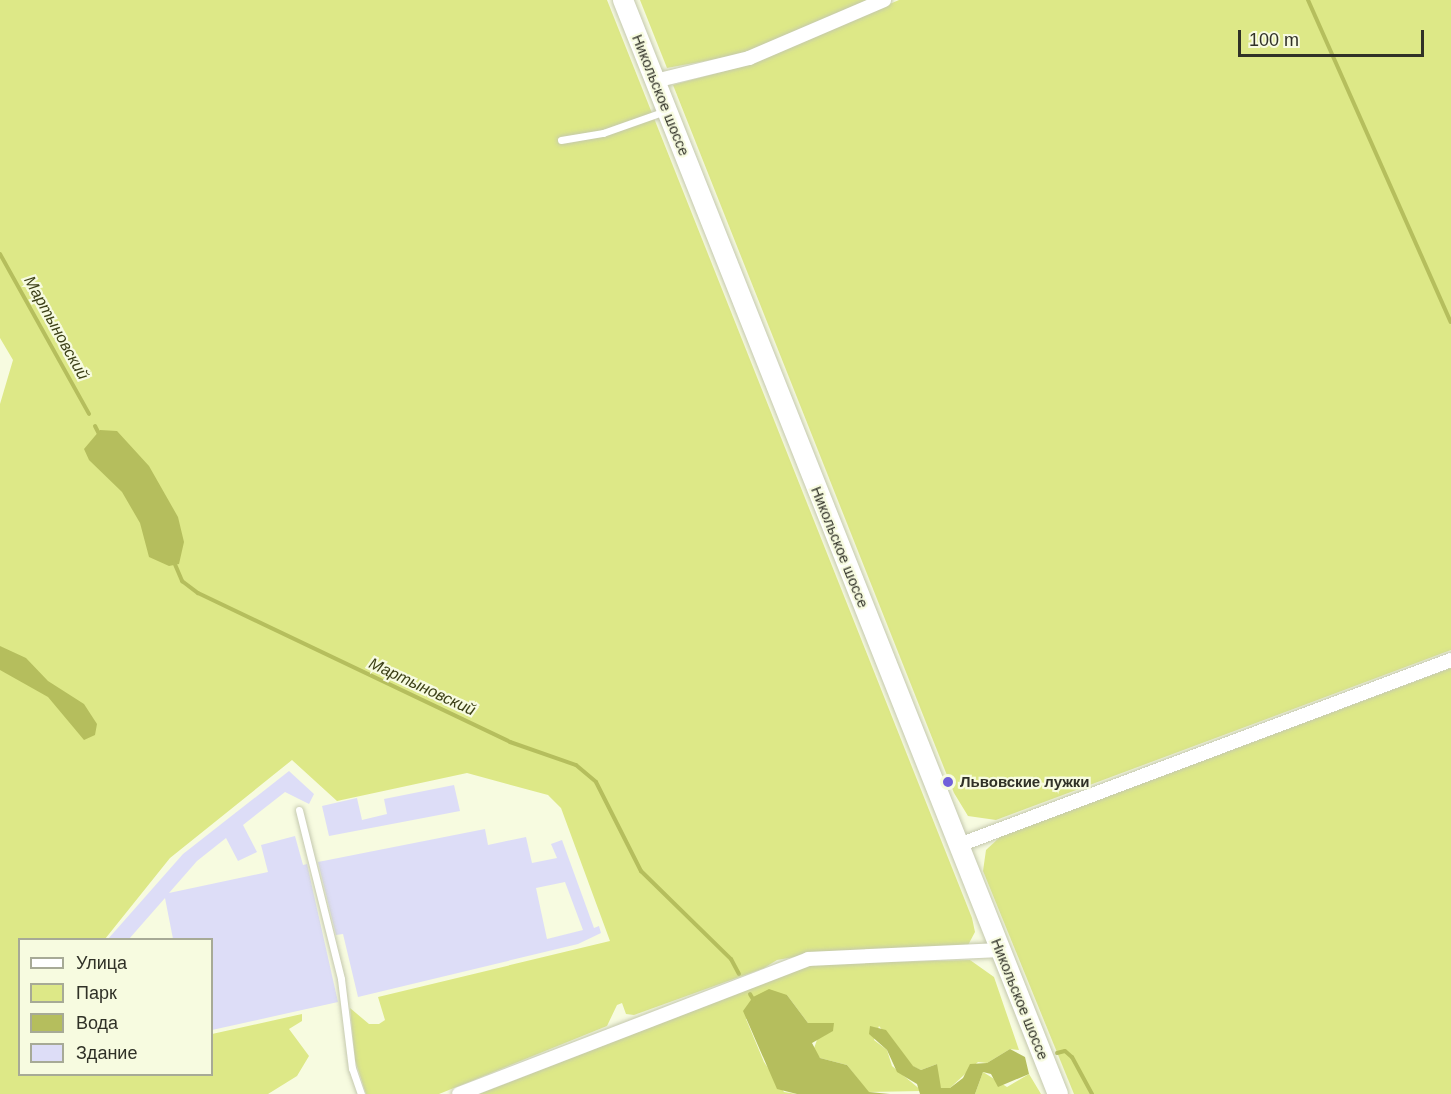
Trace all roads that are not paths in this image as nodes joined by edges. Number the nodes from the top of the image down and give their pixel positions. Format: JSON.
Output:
{"nodes":[{"id":1,"x":623,"y":0,"type":"edge"},
{"id":2,"x":884,"y":0,"type":"edge"},
{"id":3,"x":655,"y":81,"type":"junction"},
{"id":4,"x":667,"y":110,"type":"junction"},
{"id":5,"x":561,"y":140,"type":"dead end"},
{"id":6,"x":1451,"y":660,"type":"edge"},
{"id":7,"x":299,"y":810,"type":"dead end"},
{"id":8,"x":959,"y":845,"type":"junction"},
{"id":9,"x":1001,"y":950,"type":"junction"},
{"id":10,"x":361,"y":1094,"type":"edge"},
{"id":11,"x":459,"y":1094,"type":"edge"},
{"id":12,"x":1058,"y":1094,"type":"edge"}],
"edges":[{"from":1,"to":3,"type":"main road","name":"Никольское шоссе"},
{"from":2,"to":3,"type":"street"},
{"from":3,"to":4,"type":"main road","name":"Никольское шоссе"},
{"from":4,"to":5,"type":"lane"},
{"from":4,"to":8,"type":"main road","name":"Никольское шоссе"},
{"from":6,"to":8,"type":"street"},
{"from":7,"to":10,"type":"lane"},
{"from":8,"to":9,"type":"main road","name":"Никольское шоссе"},
{"from":9,"to":11,"type":"street"},
{"from":9,"to":12,"type":"main road","name":"Никольское шоссе"}]}
